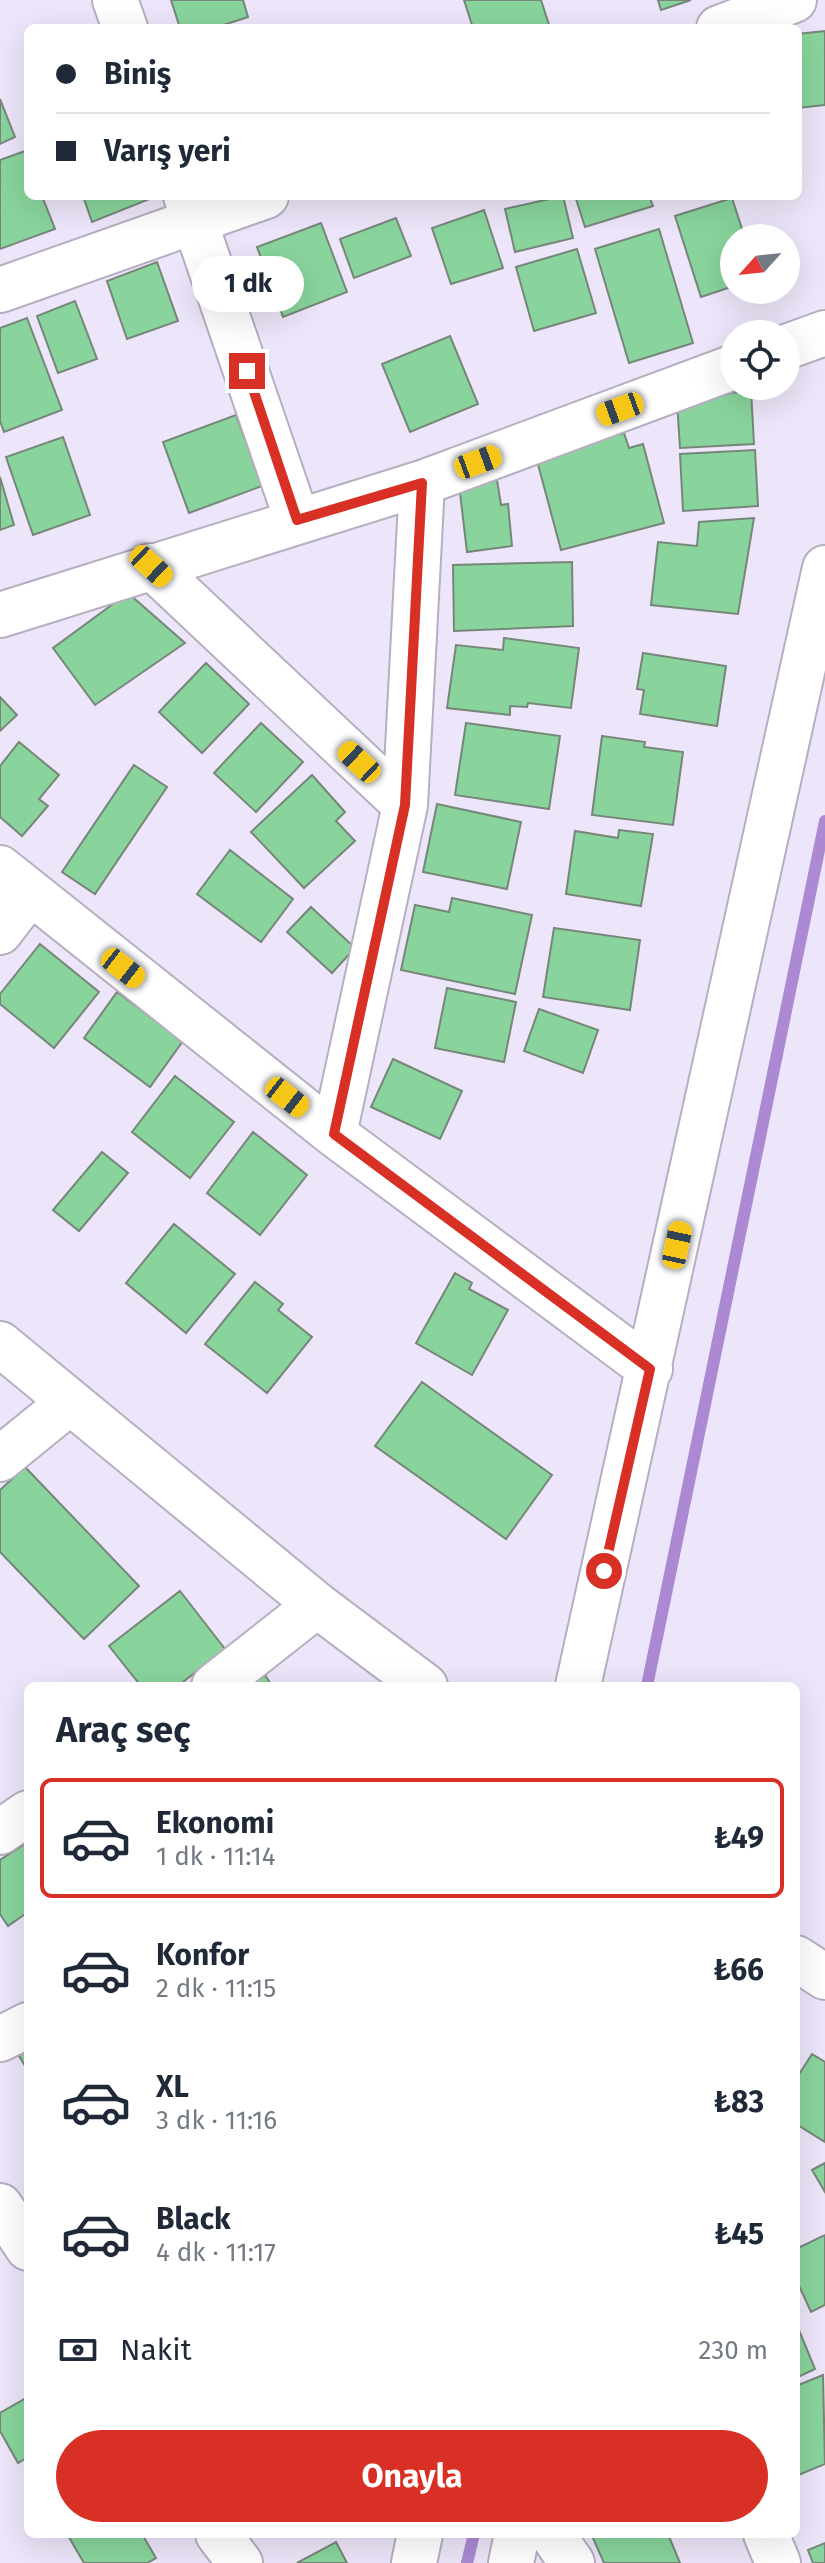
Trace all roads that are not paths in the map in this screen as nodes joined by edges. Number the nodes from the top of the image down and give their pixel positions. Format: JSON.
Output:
{"nodes":[{"id":1,"x":115,"y":0,"type":"edge"},
{"id":2,"x":794,"y":0,"type":"edge"},
{"id":3,"x":124,"y":24,"type":"edge"},
{"id":4,"x":730,"y":24,"type":"edge"},
{"id":5,"x":243,"y":200,"type":"edge"},
{"id":6,"x":191,"y":209,"type":"edge"},
{"id":7,"x":0,"y":290,"type":"edge"},
{"id":8,"x":825,"y":333,"type":"edge"},
{"id":9,"x":800,"y":342,"type":"edge"},
{"id":10,"x":720,"y":372,"type":"edge"},
{"id":11,"x":422,"y":483,"type":"junction"},
{"id":12,"x":297,"y":520,"type":"junction"},
{"id":13,"x":151,"y":566,"type":"junction"},
{"id":14,"x":825,"y":568,"type":"edge"},
{"id":15,"x":0,"y":615,"type":"edge"},
{"id":16,"x":405,"y":805,"type":"junction"},
{"id":17,"x":15,"y":881,"type":"edge"},
{"id":18,"x":0,"y":932,"type":"edge"},
{"id":19,"x":334,"y":1134,"type":"junction"},
{"id":20,"x":0,"y":1344,"type":"edge"},
{"id":21,"x":650,"y":1369,"type":"junction"},
{"id":22,"x":70,"y":1402,"type":"junction"},
{"id":23,"x":0,"y":1459,"type":"edge"},
{"id":24,"x":317,"y":1605,"type":"junction"},
{"id":25,"x":219,"y":1682,"type":"edge"},
{"id":26,"x":420,"y":1682,"type":"edge"},
{"id":27,"x":579,"y":1682,"type":"edge"},
{"id":28,"x":24,"y":1816,"type":"edge"},
{"id":29,"x":0,"y":1832,"type":"edge"},
{"id":30,"x":800,"y":1961,"type":"edge"},
{"id":31,"x":825,"y":1977,"type":"edge"},
{"id":32,"x":24,"y":2027,"type":"edge"},
{"id":33,"x":0,"y":2039,"type":"edge"},
{"id":34,"x":0,"y":2206,"type":"edge"},
{"id":35,"x":24,"y":2242,"type":"edge"},
{"id":36,"x":221,"y":2538,"type":"edge"},
{"id":37,"x":419,"y":2538,"type":"edge"},
{"id":38,"x":516,"y":2538,"type":"edge"},
{"id":39,"x":555,"y":2538,"type":"edge"},
{"id":40,"x":768,"y":2538,"type":"edge"},
{"id":41,"x":240,"y":2563,"type":"edge"},
{"id":42,"x":414,"y":2563,"type":"edge"},
{"id":43,"x":511,"y":2563,"type":"edge"},
{"id":44,"x":572,"y":2563,"type":"edge"},
{"id":45,"x":778,"y":2563,"type":"edge"}],
"edges":[{"from":1,"to":3,"type":"street"},
{"from":2,"to":4,"type":"street"},
{"from":5,"to":6,"type":"street"},
{"from":6,"to":7,"type":"street"},
{"from":6,"to":12,"type":"street"},
{"from":8,"to":9,"type":"street"},
{"from":10,"to":11,"type":"street"},
{"from":11,"to":12,"type":"street"},
{"from":11,"to":16,"type":"street"},
{"from":12,"to":13,"type":"street"},
{"from":13,"to":15,"type":"street"},
{"from":13,"to":16,"type":"street"},
{"from":14,"to":21,"type":"street"},
{"from":16,"to":19,"type":"street"},
{"from":17,"to":18,"type":"street"},
{"from":17,"to":19,"type":"street"},
{"from":19,"to":21,"type":"street"},
{"from":20,"to":22,"type":"street"},
{"from":21,"to":27,"type":"street"},
{"from":22,"to":23,"type":"street"},
{"from":22,"to":24,"type":"street"},
{"from":24,"to":25,"type":"street"},
{"from":24,"to":26,"type":"street"},
{"from":28,"to":29,"type":"street"},
{"from":30,"to":31,"type":"street"},
{"from":32,"to":33,"type":"street"},
{"from":34,"to":35,"type":"street"},
{"from":36,"to":41,"type":"street"},
{"from":37,"to":42,"type":"street"},
{"from":38,"to":43,"type":"street"},
{"from":39,"to":44,"type":"street"},
{"from":40,"to":45,"type":"street"}]}
